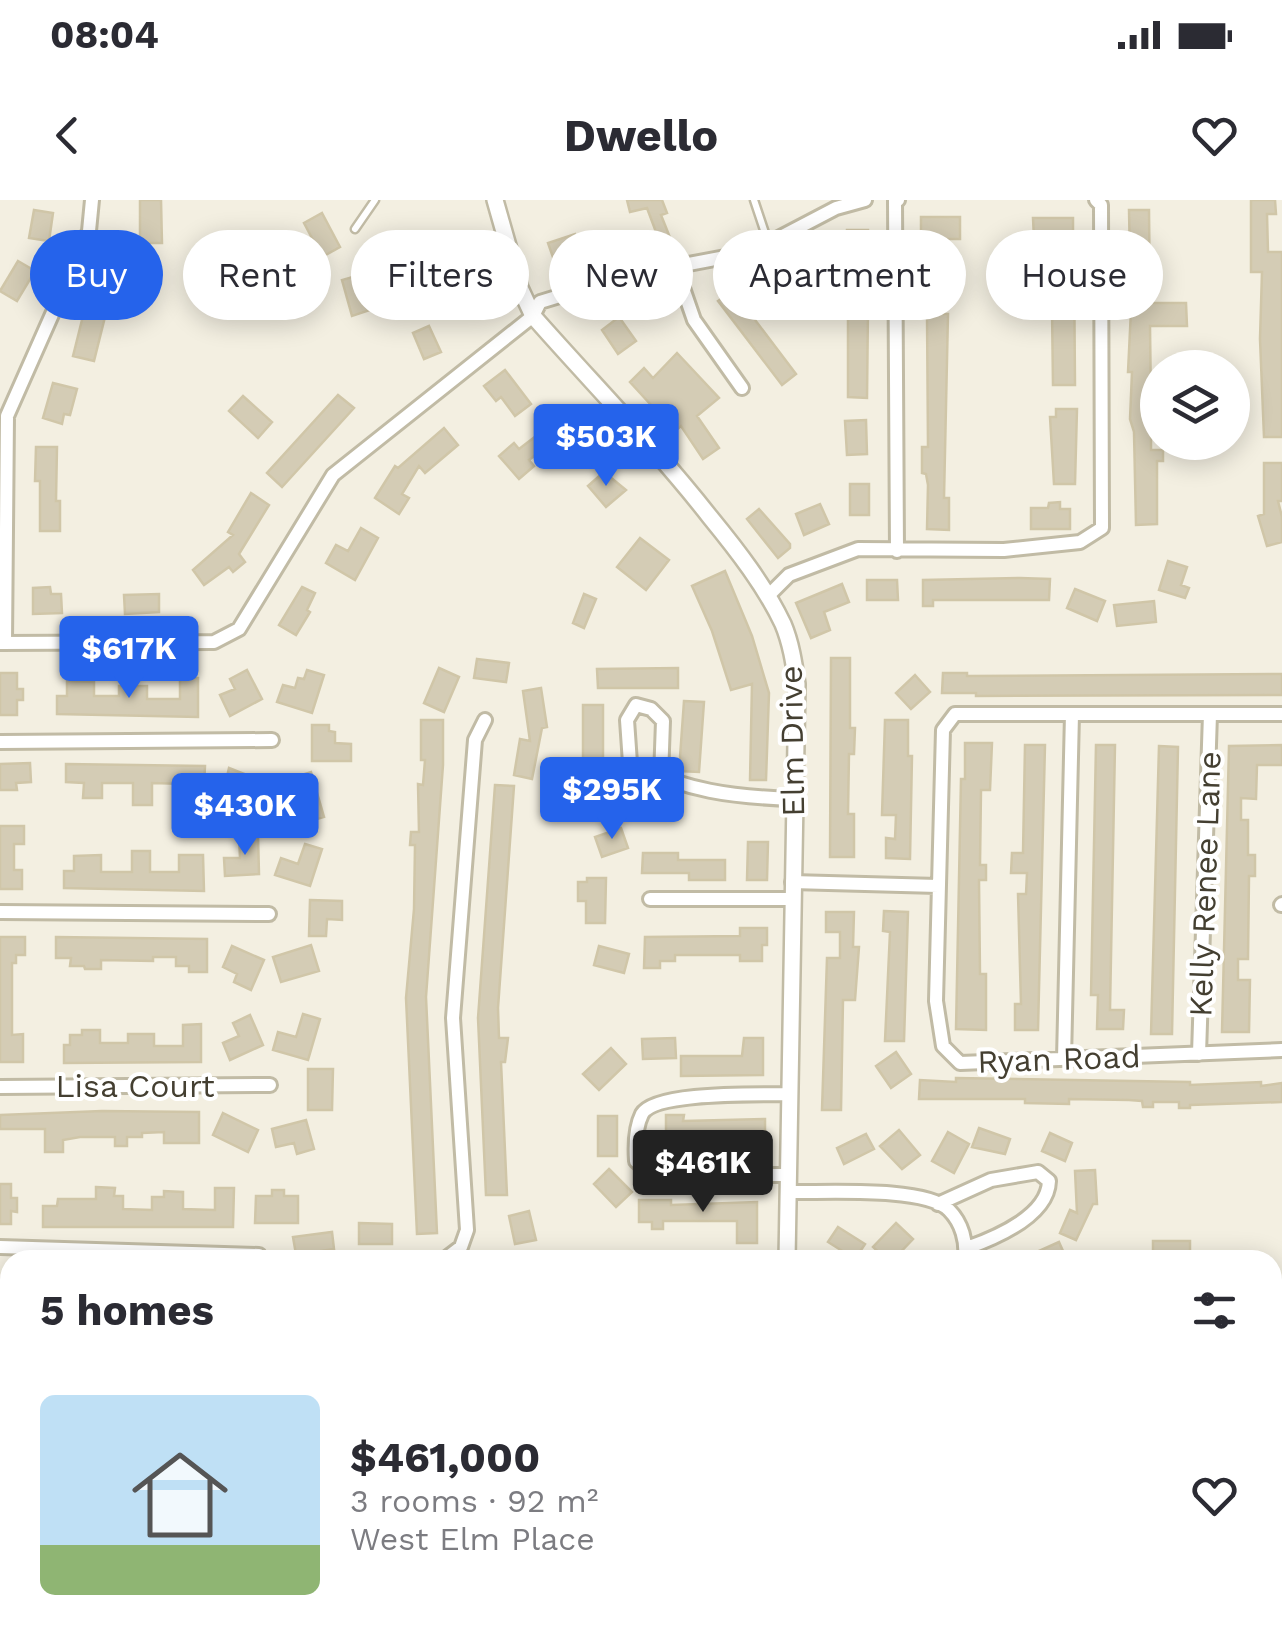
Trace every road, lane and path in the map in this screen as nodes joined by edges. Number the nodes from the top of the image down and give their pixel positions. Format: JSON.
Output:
{"nodes":[{"id":1,"x":92,"y":200,"type":"edge"},
{"id":2,"x":375,"y":200,"type":"edge"},
{"id":3,"x":496,"y":200,"type":"edge"},
{"id":4,"x":754,"y":200,"type":"edge"},
{"id":5,"x":865,"y":200,"type":"edge"},
{"id":6,"x":898,"y":200,"type":"edge"},
{"id":7,"x":1099,"y":202,"type":"edge"},
{"id":8,"x":355,"y":229,"type":"dead end"},
{"id":9,"x":504,"y":230,"type":"edge"},
{"id":10,"x":764,"y":230,"type":"edge"},
{"id":11,"x":793,"y":230,"type":"edge"},
{"id":12,"x":549,"y":299,"type":"edge"},
{"id":13,"x":529,"y":306,"type":"edge"},
{"id":14,"x":534,"y":316,"type":"junction"},
{"id":15,"x":693,"y":317,"type":"edge"},
{"id":16,"x":742,"y":388,"type":"dead end"},
{"id":17,"x":4,"y":413,"type":"edge"},
{"id":18,"x":897,"y":551,"type":"junction"},
{"id":19,"x":768,"y":596,"type":"junction"},
{"id":20,"x":3,"y":643,"type":"edge"},
{"id":21,"x":1072,"y":714,"type":"junction"},
{"id":22,"x":1210,"y":714,"type":"junction"},
{"id":23,"x":1282,"y":714,"type":"edge"},
{"id":24,"x":485,"y":720,"type":"dead end"},
{"id":25,"x":272,"y":740,"type":"dead end"},
{"id":26,"x":0,"y":742,"type":"edge"},
{"id":27,"x":660,"y":778,"type":"junction"},
{"id":28,"x":794,"y":798,"type":"junction"},
{"id":29,"x":938,"y":886,"type":"junction"},
{"id":30,"x":792,"y":890,"type":"junction"},
{"id":31,"x":650,"y":899,"type":"dead end"},
{"id":32,"x":0,"y":912,"type":"edge"},
{"id":33,"x":269,"y":914,"type":"dead end"},
{"id":34,"x":1282,"y":1050,"type":"edge"},
{"id":35,"x":1199,"y":1054,"type":"junction"},
{"id":36,"x":1064,"y":1058,"type":"junction"},
{"id":37,"x":270,"y":1086,"type":"dead end"},
{"id":38,"x":0,"y":1087,"type":"edge"},
{"id":39,"x":789,"y":1094,"type":"junction"},
{"id":40,"x":788,"y":1174,"type":"junction"},
{"id":41,"x":788,"y":1192,"type":"junction"},
{"id":42,"x":938,"y":1204,"type":"junction"},
{"id":43,"x":0,"y":1247,"type":"edge"},
{"id":44,"x":97,"y":1250,"type":"edge"},
{"id":45,"x":457,"y":1250,"type":"edge"},
{"id":46,"x":787,"y":1250,"type":"edge"},
{"id":47,"x":966,"y":1250,"type":"edge"},
{"id":48,"x":972,"y":1250,"type":"edge"}],
"edges":[{"from":1,"to":17,"type":"street"},
{"from":2,"to":8,"type":"lane"},
{"from":3,"to":9,"type":"street","name":"Elm Drive"},
{"from":4,"to":10,"type":"lane"},
{"from":5,"to":11,"type":"street"},
{"from":6,"to":18,"type":"street"},
{"from":7,"to":18,"type":"street"},
{"from":12,"to":14,"type":"street"},
{"from":13,"to":14,"type":"street","name":"Elm Drive"},
{"from":14,"to":19,"type":"street","name":"Elm Drive"},
{"from":14,"to":20,"type":"street"},
{"from":15,"to":16,"type":"street"},
{"from":17,"to":20,"type":"street"},
{"from":18,"to":19,"type":"street"},
{"from":19,"to":28,"type":"street","name":"Elm Drive"},
{"from":21,"to":22,"type":"street"},
{"from":21,"to":29,"type":"street","name":"Ryan Road"},
{"from":21,"to":36,"type":"street"},
{"from":22,"to":23,"type":"street"},
{"from":22,"to":35,"type":"street","name":"Kelly Renee Lane"},
{"from":24,"to":45,"type":"street"},
{"from":25,"to":26,"type":"street"},
{"from":27,"to":27,"type":"street"},
{"from":27,"to":28,"type":"street"},
{"from":28,"to":30,"type":"street","name":"Elm Drive"},
{"from":29,"to":30,"type":"street"},
{"from":29,"to":36,"type":"street","name":"Ryan Road"},
{"from":30,"to":31,"type":"street"},
{"from":30,"to":39,"type":"street","name":"Elm Drive"},
{"from":32,"to":33,"type":"street"},
{"from":34,"to":35,"type":"street","name":"Ryan Road"},
{"from":35,"to":36,"type":"street","name":"Ryan Road"},
{"from":37,"to":38,"type":"street","name":"Lisa Court"},
{"from":39,"to":40,"type":"street","name":"Elm Drive"},
{"from":39,"to":40,"type":"street"},
{"from":40,"to":41,"type":"street","name":"Elm Drive"},
{"from":41,"to":42,"type":"street"},
{"from":41,"to":46,"type":"street","name":"Elm Drive"},
{"from":42,"to":47,"type":"street"},
{"from":42,"to":48,"type":"street"},
{"from":43,"to":44,"type":"street"}]}
